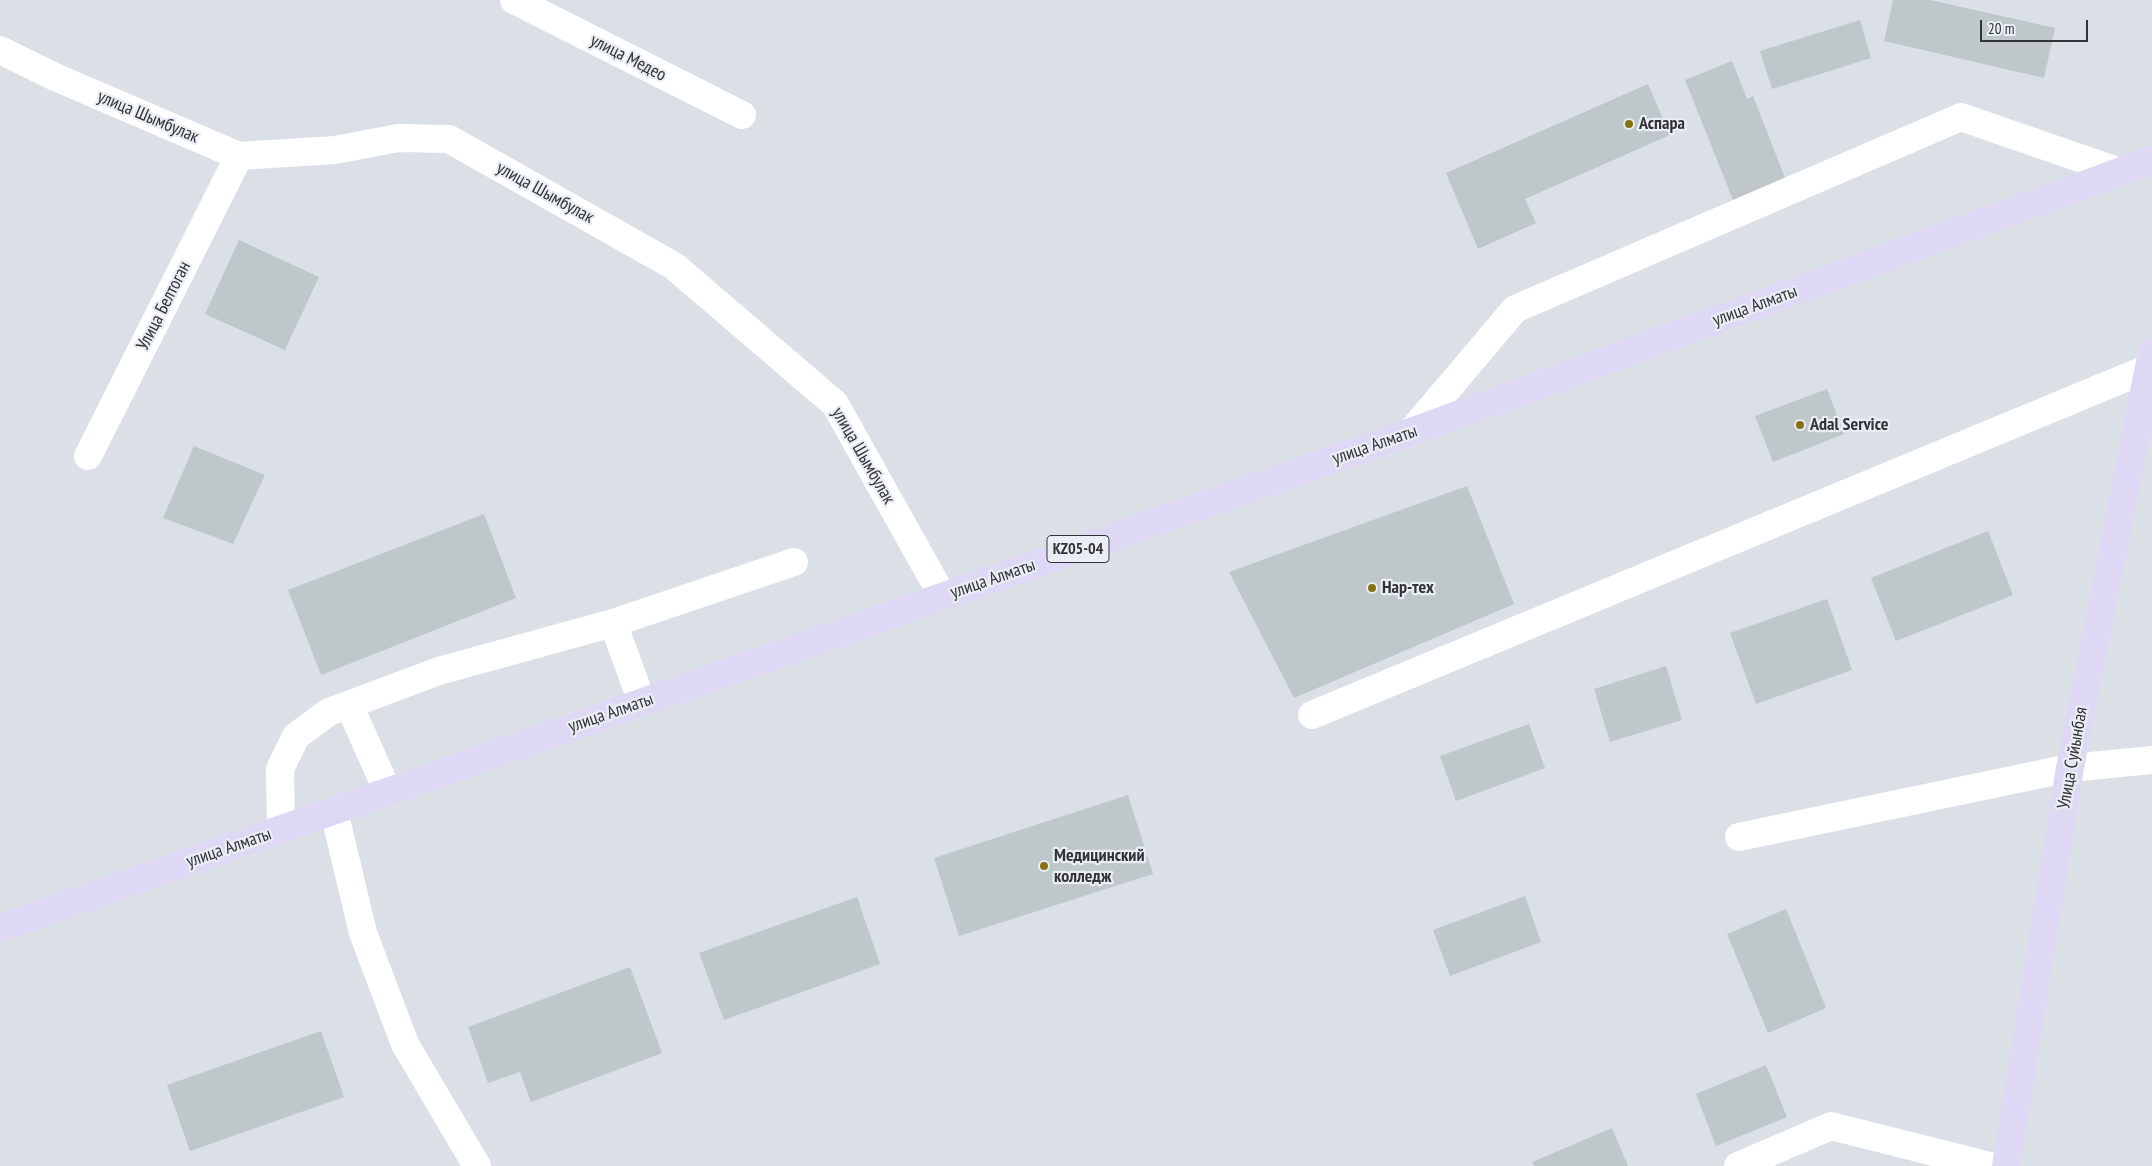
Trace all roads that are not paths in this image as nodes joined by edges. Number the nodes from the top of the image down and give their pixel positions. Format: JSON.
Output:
{"nodes":[{"id":1,"x":514,"y":0,"type":"edge"},
{"id":2,"x":0,"y":50,"type":"edge"},
{"id":3,"x":742,"y":115,"type":"dead end"},
{"id":4,"x":239,"y":156,"type":"junction"},
{"id":5,"x":2152,"y":160,"type":"edge"},
{"id":6,"x":2120,"y":172,"type":"junction"},
{"id":7,"x":2150,"y":360,"type":"edge"},
{"id":8,"x":1411,"y":432,"type":"junction"},
{"id":9,"x":88,"y":456,"type":"dead end"},
{"id":10,"x":794,"y":562,"type":"dead end"},
{"id":11,"x":944,"y":597,"type":"junction"},
{"id":12,"x":613,"y":623,"type":"junction"},
{"id":13,"x":642,"y":702,"type":"junction"},
{"id":14,"x":348,"y":705,"type":"junction"},
{"id":15,"x":1312,"y":715,"type":"dead end"},
{"id":16,"x":2152,"y":760,"type":"edge"},
{"id":17,"x":2070,"y":768,"type":"junction"},
{"id":18,"x":388,"y":792,"type":"junction"},
{"id":19,"x":334,"y":810,"type":"junction"},
{"id":20,"x":281,"y":829,"type":"junction"},
{"id":21,"x":1739,"y":837,"type":"dead end"},
{"id":22,"x":0,"y":928,"type":"edge"},
{"id":23,"x":477,"y":1166,"type":"edge"},
{"id":24,"x":1738,"y":1166,"type":"edge"},
{"id":25,"x":1990,"y":1166,"type":"edge"},
{"id":26,"x":2006,"y":1166,"type":"edge"}],
"edges":[{"from":1,"to":3,"type":"street","name":"улица Медео"},
{"from":2,"to":4,"type":"street","name":"улица Шымбулак"},
{"from":4,"to":9,"type":"street","name":"Улица Белтоган"},
{"from":4,"to":11,"type":"street","name":"улица Шымбулак"},
{"from":5,"to":6,"type":"main road","name":"улица Алматы","number":"KZ05-04"},
{"from":6,"to":8,"type":"main road","name":"улица Алматы","number":"KZ05-04"},
{"from":6,"to":8,"type":"street"},
{"from":7,"to":15,"type":"street"},
{"from":7,"to":17,"type":"main road","name":"Улица Суйынбая"},
{"from":8,"to":11,"type":"main road","name":"улица Алматы","number":"KZ05-04"},
{"from":10,"to":12,"type":"street"},
{"from":11,"to":13,"type":"main road","name":"улица Алматы","number":"KZ05-04"},
{"from":12,"to":13,"type":"street"},
{"from":12,"to":14,"type":"street"},
{"from":13,"to":18,"type":"main road","name":"улица Алматы","number":"KZ05-04"},
{"from":14,"to":18,"type":"street"},
{"from":14,"to":20,"type":"street"},
{"from":16,"to":17,"type":"street"},
{"from":17,"to":21,"type":"street"},
{"from":17,"to":26,"type":"main road","name":"Улица Суйынбая"},
{"from":18,"to":19,"type":"main road","name":"улица Алматы","number":"KZ05-04"},
{"from":19,"to":20,"type":"main road","name":"улица Алматы","number":"KZ05-04"},
{"from":19,"to":23,"type":"street"},
{"from":20,"to":22,"type":"main road","name":"улица Алматы","number":"KZ05-04"},
{"from":24,"to":25,"type":"street"}]}
